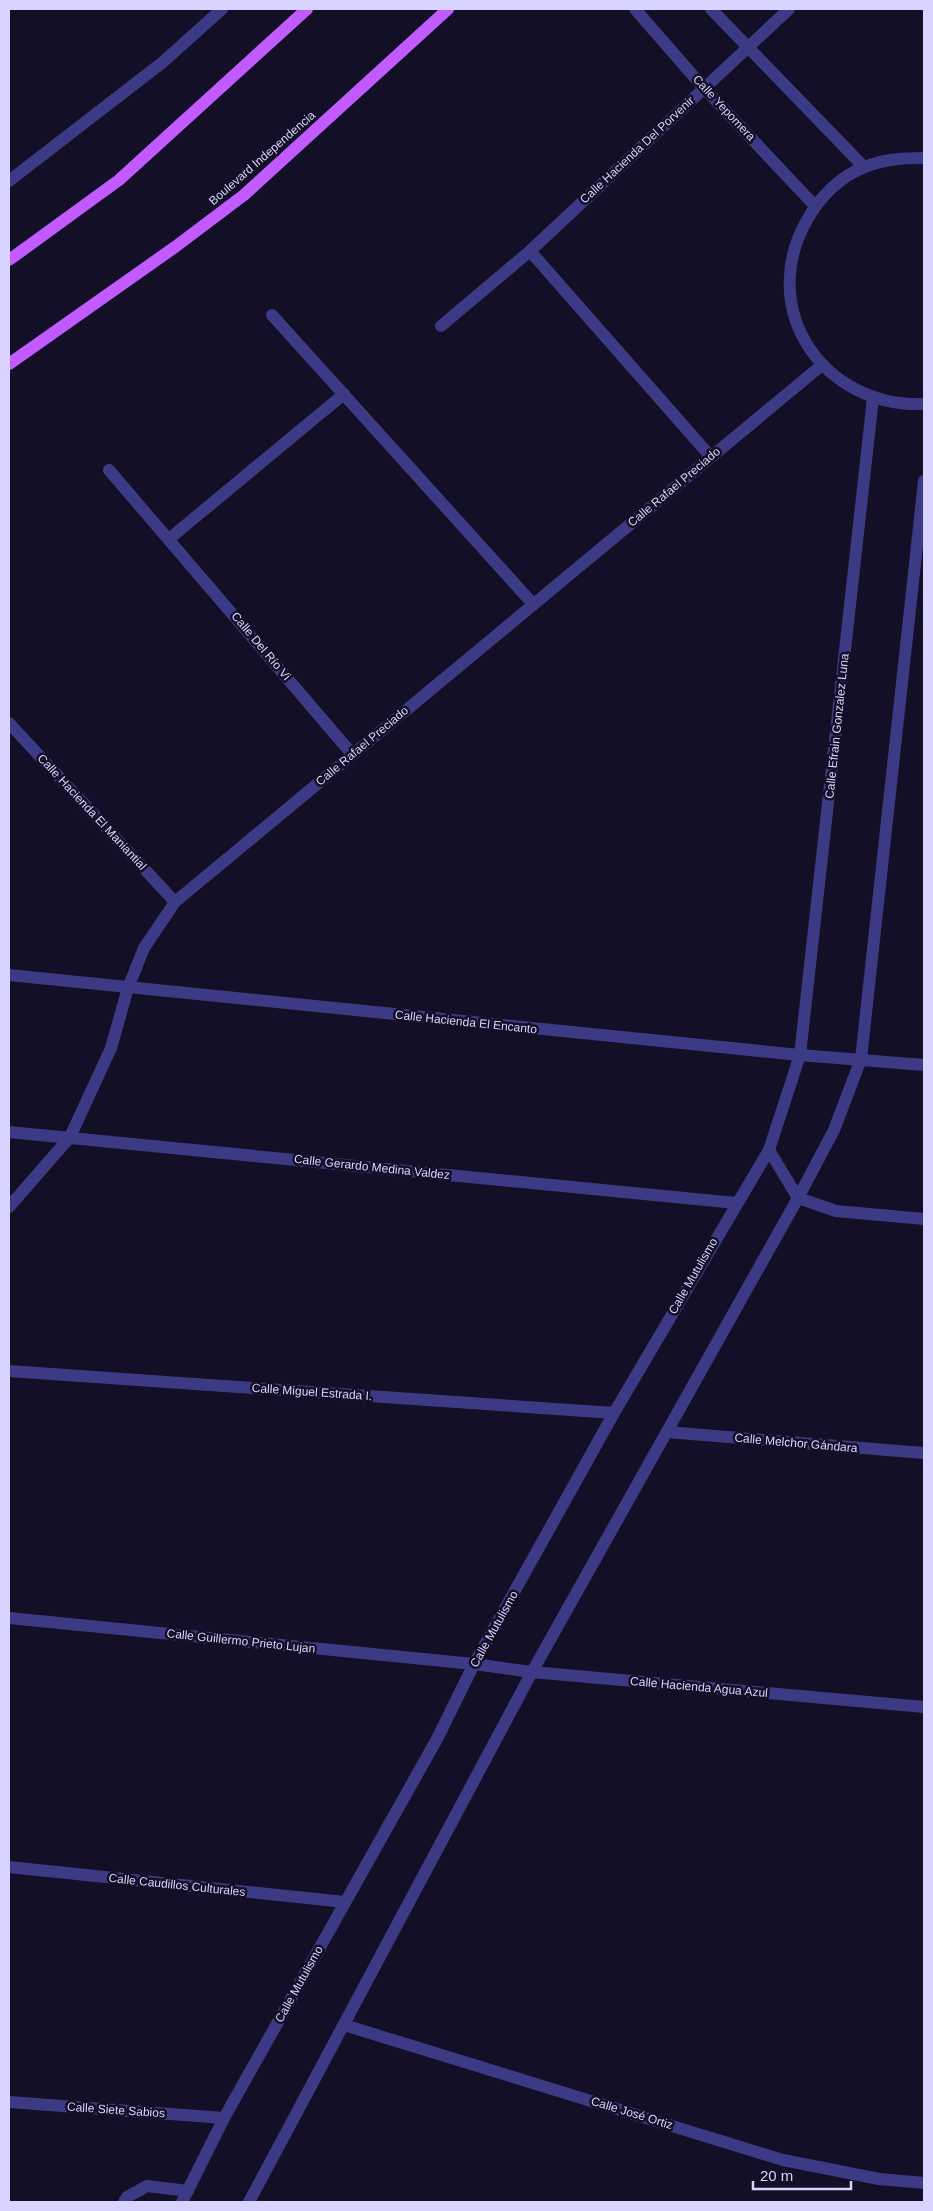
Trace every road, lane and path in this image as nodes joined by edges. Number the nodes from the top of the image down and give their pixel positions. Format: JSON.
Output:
{"nodes":[{"id":1,"x":222,"y":9,"type":"edge"},
{"id":2,"x":307,"y":9,"type":"edge"},
{"id":3,"x":448,"y":9,"type":"edge"},
{"id":4,"x":635,"y":9,"type":"edge"},
{"id":5,"x":711,"y":9,"type":"edge"},
{"id":6,"x":789,"y":9,"type":"edge"},
{"id":7,"x":747,"y":48,"type":"junction"},
{"id":8,"x":704,"y":87,"type":"junction"},
{"id":9,"x":924,"y":158,"type":"edge"},
{"id":10,"x":864,"y":167,"type":"junction"},
{"id":11,"x":9,"y":181,"type":"edge"},
{"id":12,"x":814,"y":206,"type":"junction"},
{"id":13,"x":530,"y":251,"type":"junction"},
{"id":14,"x":9,"y":260,"type":"edge"},
{"id":15,"x":272,"y":314,"type":"dead end"},
{"id":16,"x":441,"y":326,"type":"dead end"},
{"id":17,"x":9,"y":364,"type":"edge"},
{"id":18,"x":822,"y":365,"type":"junction"},
{"id":19,"x":344,"y":394,"type":"junction"},
{"id":20,"x":873,"y":398,"type":"junction"},
{"id":21,"x":924,"y":404,"type":"edge"},
{"id":22,"x":711,"y":457,"type":"junction"},
{"id":23,"x":109,"y":470,"type":"dead end"},
{"id":24,"x":924,"y":481,"type":"edge"},
{"id":25,"x":169,"y":539,"type":"junction"},
{"id":26,"x":533,"y":604,"type":"junction"},
{"id":27,"x":9,"y":723,"type":"edge"},
{"id":28,"x":352,"y":754,"type":"junction"},
{"id":29,"x":175,"y":902,"type":"junction"},
{"id":30,"x":9,"y":975,"type":"edge"},
{"id":31,"x":128,"y":988,"type":"junction"},
{"id":32,"x":800,"y":1055,"type":"junction"},
{"id":33,"x":862,"y":1059,"type":"junction"},
{"id":34,"x":924,"y":1065,"type":"edge"},
{"id":35,"x":9,"y":1132,"type":"edge"},
{"id":36,"x":70,"y":1136,"type":"junction"},
{"id":37,"x":769,"y":1150,"type":"junction"},
{"id":38,"x":798,"y":1198,"type":"junction"},
{"id":39,"x":736,"y":1204,"type":"junction"},
{"id":40,"x":9,"y":1207,"type":"edge"},
{"id":41,"x":924,"y":1219,"type":"edge"},
{"id":42,"x":9,"y":1370,"type":"edge"},
{"id":43,"x":614,"y":1413,"type":"junction"},
{"id":44,"x":667,"y":1432,"type":"junction"},
{"id":45,"x":924,"y":1453,"type":"edge"},
{"id":46,"x":9,"y":1618,"type":"edge"},
{"id":47,"x":474,"y":1664,"type":"junction"},
{"id":48,"x":532,"y":1672,"type":"junction"},
{"id":49,"x":924,"y":1707,"type":"edge"},
{"id":50,"x":9,"y":1867,"type":"edge"},
{"id":51,"x":345,"y":1902,"type":"junction"},
{"id":52,"x":344,"y":2025,"type":"junction"},
{"id":53,"x":9,"y":2102,"type":"edge"},
{"id":54,"x":224,"y":2118,"type":"junction"},
{"id":55,"x":924,"y":2183,"type":"edge"},
{"id":56,"x":188,"y":2190,"type":"junction"},
{"id":57,"x":124,"y":2202,"type":"edge"},
{"id":58,"x":182,"y":2202,"type":"edge"},
{"id":59,"x":249,"y":2202,"type":"edge"}],
"edges":[{"from":1,"to":11,"type":"street"},
{"from":2,"to":14,"type":"main road"},
{"from":3,"to":17,"type":"main road","name":"Boulevard Independencia"},
{"from":4,"to":8,"type":"street","name":"Calle Yepomera"},
{"from":5,"to":7,"type":"street"},
{"from":6,"to":7,"type":"street","name":"Calle Hacienda Del Porvenir"},
{"from":7,"to":8,"type":"street","name":"Calle Hacienda Del Porvenir"},
{"from":7,"to":10,"type":"street"},
{"from":8,"to":12,"type":"street","name":"Calle Yepomera"},
{"from":8,"to":13,"type":"street","name":"Calle Hacienda Del Porvenir"},
{"from":9,"to":10,"type":"street"},
{"from":10,"to":12,"type":"street"},
{"from":12,"to":18,"type":"street"},
{"from":13,"to":16,"type":"street","name":"Calle Hacienda Del Porvenir"},
{"from":13,"to":22,"type":"street"},
{"from":15,"to":19,"type":"street"},
{"from":18,"to":20,"type":"street"},
{"from":18,"to":22,"type":"street","name":"Calle Rafael Preciado"},
{"from":19,"to":25,"type":"street"},
{"from":19,"to":26,"type":"street"},
{"from":20,"to":21,"type":"street"},
{"from":20,"to":32,"type":"street","name":"Calle Efrain Gonzalez Luna"},
{"from":22,"to":26,"type":"street","name":"Calle Rafael Preciado"},
{"from":23,"to":25,"type":"street","name":"Calle Del Río Vi"},
{"from":24,"to":33,"type":"street"},
{"from":25,"to":28,"type":"street","name":"Calle Del Río Vi"},
{"from":26,"to":28,"type":"street","name":"Calle Rafael Preciado"},
{"from":27,"to":29,"type":"street","name":"Calle Hacienda El Maniantial"},
{"from":28,"to":29,"type":"street","name":"Calle Rafael Preciado"},
{"from":29,"to":31,"type":"street","name":"Calle Rafael Preciado"},
{"from":30,"to":31,"type":"street","name":"Calle Hacienda El Encanto"},
{"from":31,"to":32,"type":"street","name":"Calle Hacienda El Encanto"},
{"from":31,"to":36,"type":"street","name":"Calle Rafael Preciado"},
{"from":32,"to":33,"type":"street","name":"Calle Hacienda El Encanto"},
{"from":32,"to":37,"type":"street","name":"Calle Mutulismo"},
{"from":33,"to":34,"type":"street","name":"Calle Hacienda El Encanto"},
{"from":33,"to":38,"type":"street"},
{"from":35,"to":36,"type":"street","name":"Calle Gerardo Medina Valdez"},
{"from":36,"to":39,"type":"street","name":"Calle Gerardo Medina Valdez"},
{"from":36,"to":40,"type":"street","name":"Calle Rafael Preciado"},
{"from":37,"to":38,"type":"street"},
{"from":37,"to":39,"type":"street","name":"Calle Mutulismo"},
{"from":38,"to":41,"type":"street"},
{"from":38,"to":44,"type":"street"},
{"from":39,"to":43,"type":"street","name":"Calle Mutulismo"},
{"from":42,"to":43,"type":"street","name":"Calle Miguel Estrada I."},
{"from":43,"to":47,"type":"street","name":"Calle Mutulismo"},
{"from":44,"to":45,"type":"street","name":"Calle Melchor Gándara"},
{"from":44,"to":48,"type":"street"},
{"from":46,"to":47,"type":"street","name":"Calle Guillermo Prieto Lujan"},
{"from":47,"to":48,"type":"street","name":"Calle Hacienda Agua Azul"},
{"from":47,"to":51,"type":"street","name":"Calle Mutulismo"},
{"from":48,"to":49,"type":"street","name":"Calle Hacienda Agua Azul"},
{"from":48,"to":52,"type":"street"},
{"from":50,"to":51,"type":"street","name":"Calle Caudillos Culturales"},
{"from":51,"to":54,"type":"street","name":"Calle Mutulismo"},
{"from":52,"to":55,"type":"street","name":"Calle José Ortiz"},
{"from":52,"to":59,"type":"street"},
{"from":53,"to":54,"type":"street","name":"Calle Siete Sabios"},
{"from":54,"to":56,"type":"street","name":"Calle Mutulismo"},
{"from":56,"to":57,"type":"street"},
{"from":56,"to":58,"type":"street","name":"Calle Mutulismo"}]}
